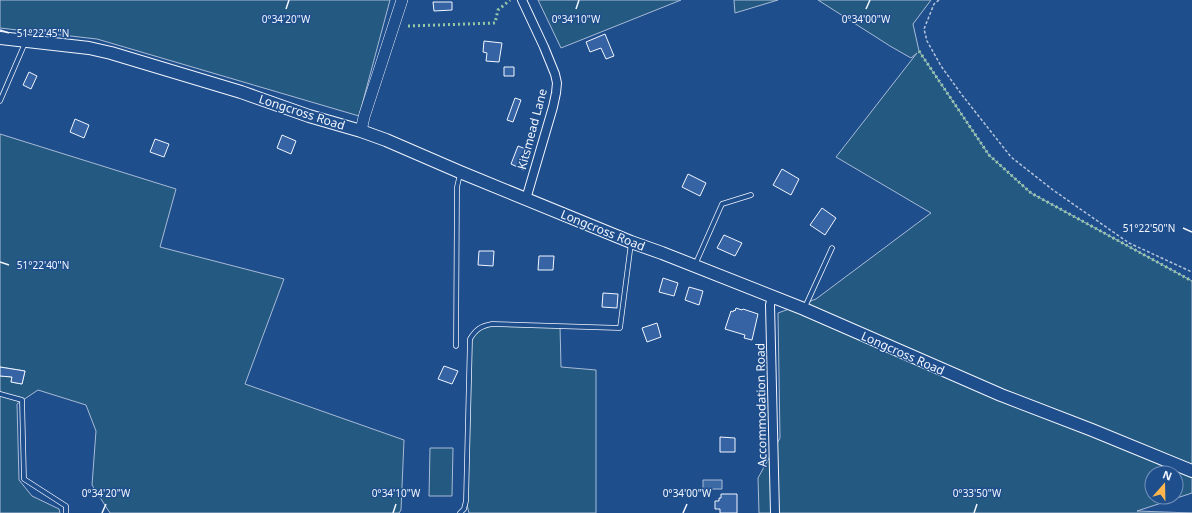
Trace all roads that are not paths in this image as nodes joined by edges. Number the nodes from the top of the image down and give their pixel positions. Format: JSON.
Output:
{"nodes":[{"id":1,"x":402,"y":0,"type":"edge"},
{"id":2,"x":522,"y":0,"type":"edge"},
{"id":3,"x":0,"y":38,"type":"edge"},
{"id":4,"x":26,"y":41,"type":"junction"},
{"id":5,"x":0,"y":101,"type":"edge"},
{"id":6,"x":361,"y":131,"type":"junction"},
{"id":7,"x":460,"y":172,"type":"junction"},
{"id":8,"x":751,"y":195,"type":"dead end"},
{"id":9,"x":526,"y":199,"type":"junction"},
{"id":10,"x":632,"y":242,"type":"junction"},
{"id":11,"x":832,"y":248,"type":"dead end"},
{"id":12,"x":694,"y":266,"type":"junction"},
{"id":13,"x":772,"y":297,"type":"junction"},
{"id":14,"x":804,"y":309,"type":"junction"},
{"id":15,"x":456,"y":346,"type":"dead end"},
{"id":16,"x":0,"y":394,"type":"edge"},
{"id":17,"x":1192,"y":471,"type":"edge"},
{"id":18,"x":66,"y":513,"type":"edge"},
{"id":19,"x":460,"y":513,"type":"edge"},
{"id":20,"x":775,"y":513,"type":"edge"}],
"edges":[{"from":1,"to":6,"type":"street"},
{"from":2,"to":9,"type":"street","name":"Kitsmead Lane"},
{"from":3,"to":4,"type":"main road","name":"Longcross Road"},
{"from":4,"to":5,"type":"lane"},
{"from":4,"to":6,"type":"main road","name":"Longcross Road"},
{"from":6,"to":7,"type":"main road","name":"Longcross Road"},
{"from":7,"to":9,"type":"main road","name":"Longcross Road"},
{"from":7,"to":15,"type":"lane"},
{"from":8,"to":12,"type":"lane"},
{"from":9,"to":10,"type":"main road","name":"Longcross Road"},
{"from":10,"to":12,"type":"main road","name":"Longcross Road"},
{"from":10,"to":19,"type":"lane"},
{"from":11,"to":14,"type":"lane"},
{"from":12,"to":13,"type":"main road","name":"Longcross Road"},
{"from":13,"to":14,"type":"main road","name":"Longcross Road"},
{"from":13,"to":20,"type":"street","name":"Accommodation Road"},
{"from":14,"to":17,"type":"main road","name":"Longcross Road"},
{"from":16,"to":18,"type":"lane"}]}
